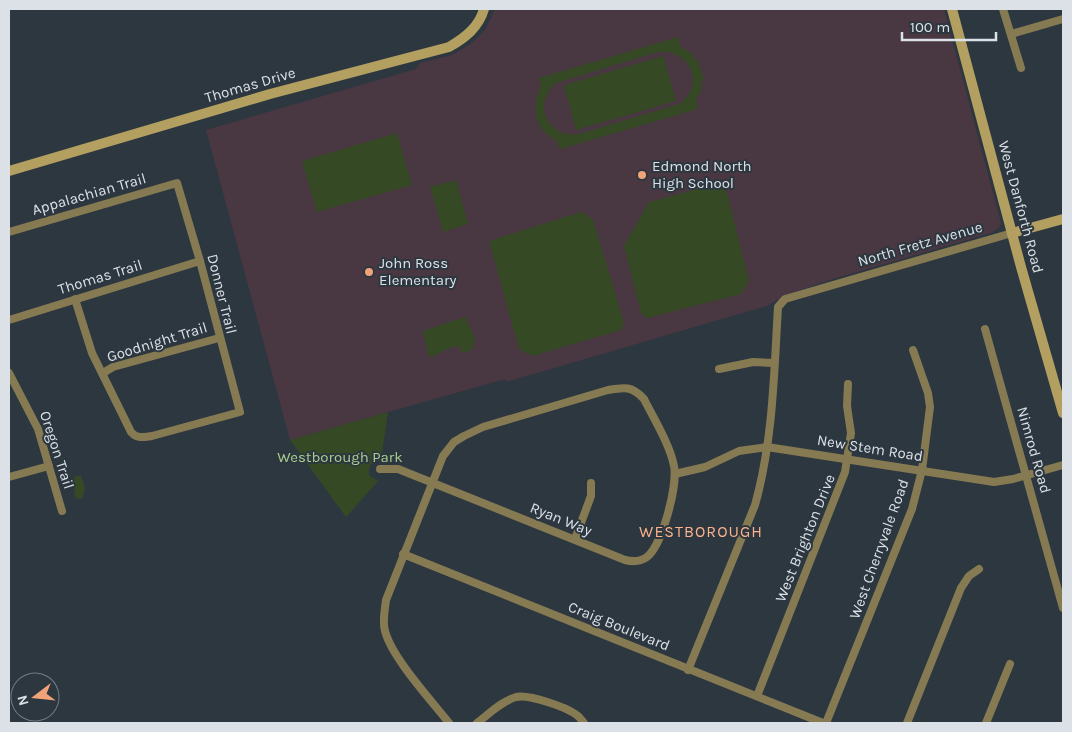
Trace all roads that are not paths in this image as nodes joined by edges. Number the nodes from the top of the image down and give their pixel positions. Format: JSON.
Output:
{"nodes":[{"id":1,"x":484,"y":9,"type":"edge"},
{"id":2,"x":952,"y":9,"type":"edge"},
{"id":3,"x":1003,"y":9,"type":"edge"},
{"id":4,"x":1063,"y":19,"type":"edge"},
{"id":5,"x":1011,"y":34,"type":"junction"},
{"id":6,"x":1021,"y":68,"type":"dead end"},
{"id":7,"x":9,"y":172,"type":"edge"},
{"id":8,"x":177,"y":183,"type":"joint"},
{"id":9,"x":1063,"y":219,"type":"edge"},
{"id":10,"x":9,"y":232,"type":"edge"},
{"id":11,"x":1012,"y":233,"type":"junction"},
{"id":12,"x":200,"y":261,"type":"junction"},
{"id":13,"x":75,"y":299,"type":"junction"},
{"id":14,"x":9,"y":320,"type":"edge"},
{"id":15,"x":985,"y":329,"type":"dead end"},
{"id":16,"x":219,"y":338,"type":"junction"},
{"id":17,"x":913,"y":350,"type":"dead end"},
{"id":18,"x":774,"y":363,"type":"junction"},
{"id":19,"x":719,"y":370,"type":"dead end"},
{"id":20,"x":103,"y":373,"type":"junction"},
{"id":21,"x":9,"y":374,"type":"edge"},
{"id":22,"x":848,"y":384,"type":"dead end"},
{"id":23,"x":1063,"y":413,"type":"edge"},
{"id":24,"x":767,"y":447,"type":"junction"},
{"id":25,"x":847,"y":459,"type":"junction"},
{"id":26,"x":1063,"y":465,"type":"edge"},
{"id":27,"x":49,"y":466,"type":"junction"},
{"id":28,"x":380,"y":469,"type":"dead end"},
{"id":29,"x":922,"y":470,"type":"junction"},
{"id":30,"x":675,"y":474,"type":"junction"},
{"id":31,"x":1027,"y":476,"type":"junction"},
{"id":32,"x":9,"y":477,"type":"edge"},
{"id":33,"x":432,"y":482,"type":"junction"},
{"id":34,"x":591,"y":483,"type":"dead end"},
{"id":35,"x":62,"y":511,"type":"dead end"},
{"id":36,"x":575,"y":539,"type":"junction"},
{"id":37,"x":403,"y":554,"type":"junction"},
{"id":38,"x":980,"y":569,"type":"dead end"},
{"id":39,"x":1063,"y":608,"type":"edge"},
{"id":40,"x":1010,"y":664,"type":"dead end"},
{"id":41,"x":688,"y":670,"type":"junction"},
{"id":42,"x":757,"y":696,"type":"junction"},
{"id":43,"x":449,"y":723,"type":"edge"},
{"id":44,"x":477,"y":723,"type":"edge"},
{"id":45,"x":584,"y":723,"type":"edge"},
{"id":46,"x":825,"y":723,"type":"edge"},
{"id":47,"x":907,"y":723,"type":"edge"},
{"id":48,"x":986,"y":723,"type":"edge"}],
"edges":[{"from":1,"to":7,"type":"street","name":"Thomas Drive"},
{"from":2,"to":11,"type":"street","name":"West Danforth Road"},
{"from":3,"to":5,"type":"street"},
{"from":4,"to":5,"type":"street"},
{"from":5,"to":6,"type":"street"},
{"from":8,"to":10,"type":"street","name":"Appalachian Trail"},
{"from":8,"to":12,"type":"street","name":"Donner Trail"},
{"from":9,"to":11,"type":"street","name":"North Fretz Avenue"},
{"from":11,"to":18,"type":"street","name":"North Fretz Avenue"},
{"from":11,"to":23,"type":"street","name":"West Danforth Road"},
{"from":12,"to":13,"type":"street","name":"Thomas Trail"},
{"from":12,"to":16,"type":"street","name":"Donner Trail"},
{"from":13,"to":14,"type":"street","name":"Thomas Trail"},
{"from":13,"to":20,"type":"street"},
{"from":15,"to":31,"type":"street","name":"Nimrod Road"},
{"from":16,"to":20,"type":"street","name":"Goodnight Trail"},
{"from":16,"to":20,"type":"street","name":"Donner Trail"},
{"from":17,"to":29,"type":"street","name":"West Cherryvale Road"},
{"from":18,"to":19,"type":"street"},
{"from":18,"to":24,"type":"street"},
{"from":21,"to":27,"type":"street","name":"Oregon Trail"},
{"from":22,"to":25,"type":"street","name":"West Brighton Drive"},
{"from":24,"to":25,"type":"street","name":"New Stem Road"},
{"from":24,"to":30,"type":"street","name":"New Stem Road"},
{"from":24,"to":41,"type":"street"},
{"from":25,"to":29,"type":"street","name":"New Stem Road"},
{"from":25,"to":42,"type":"street","name":"West Brighton Drive"},
{"from":26,"to":31,"type":"street","name":"New Stem Road"},
{"from":27,"to":32,"type":"street"},
{"from":27,"to":35,"type":"street","name":"Oregon Trail"},
{"from":28,"to":33,"type":"street","name":"Ryan Way"},
{"from":29,"to":31,"type":"street","name":"New Stem Road"},
{"from":29,"to":46,"type":"street","name":"West Cherryvale Road"},
{"from":30,"to":33,"type":"street"},
{"from":30,"to":36,"type":"street","name":"Ryan Way"},
{"from":31,"to":39,"type":"street","name":"Nimrod Road"},
{"from":33,"to":36,"type":"street","name":"Ryan Way"},
{"from":33,"to":37,"type":"street"},
{"from":34,"to":36,"type":"street"},
{"from":37,"to":41,"type":"street","name":"Craig Boulevard"},
{"from":37,"to":43,"type":"street"},
{"from":38,"to":47,"type":"street"},
{"from":40,"to":48,"type":"street"},
{"from":41,"to":42,"type":"street","name":"Craig Boulevard"},
{"from":42,"to":46,"type":"street","name":"Craig Boulevard"},
{"from":44,"to":45,"type":"street"}]}
